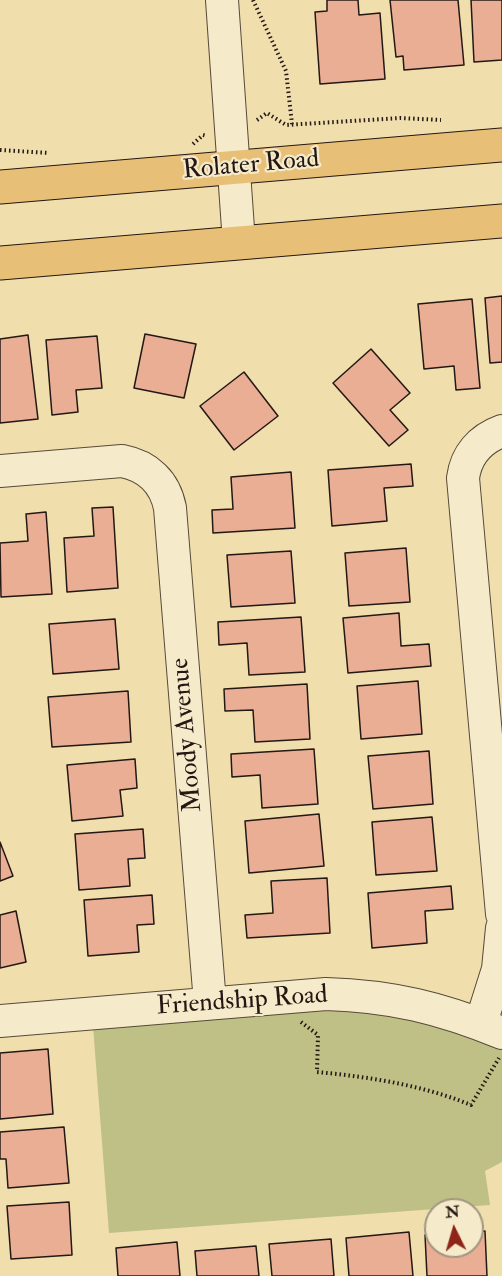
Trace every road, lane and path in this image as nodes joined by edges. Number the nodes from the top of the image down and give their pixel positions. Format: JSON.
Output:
{"nodes":[{"id":1,"x":222,"y":0,"type":"edge"},
{"id":2,"x":254,"y":0,"type":"edge"},
{"id":3,"x":444,"y":120,"type":"dead end"},
{"id":4,"x":292,"y":124,"type":"junction"},
{"id":5,"x":502,"y":145,"type":"edge"},
{"id":6,"x":223,"y":147,"type":"junction"},
{"id":7,"x":0,"y":187,"type":"edge"},
{"id":8,"x":502,"y":221,"type":"edge"},
{"id":9,"x":239,"y":243,"type":"junction"},
{"id":10,"x":0,"y":263,"type":"edge"},
{"id":11,"x":491,"y":438,"type":"edge"},
{"id":12,"x":0,"y":471,"type":"edge"},
{"id":13,"x":502,"y":914,"type":"edge"},
{"id":14,"x":502,"y":928,"type":"edge"},
{"id":15,"x":210,"y":1003,"type":"junction"},
{"id":16,"x":298,"y":1020,"type":"dead end"},
{"id":17,"x":0,"y":1021,"type":"edge"},
{"id":18,"x":494,"y":1038,"type":"edge"}],
"edges":[{"from":1,"to":6,"type":"street"},
{"from":2,"to":4,"type":"path"},
{"from":3,"to":4,"type":"path"},
{"from":4,"to":6,"type":"path"},
{"from":5,"to":6,"type":"main road","name":"Rolater Road"},
{"from":6,"to":7,"type":"main road","name":"Rolater Road"},
{"from":6,"to":9,"type":"street"},
{"from":8,"to":9,"type":"main road"},
{"from":9,"to":10,"type":"main road"},
{"from":11,"to":13,"type":"street"},
{"from":12,"to":15,"type":"street","name":"Moody Avenue"},
{"from":14,"to":18,"type":"street"},
{"from":15,"to":17,"type":"street","name":"Friendship Road"},
{"from":15,"to":18,"type":"street","name":"Friendship Road"},
{"from":16,"to":18,"type":"path"}]}
